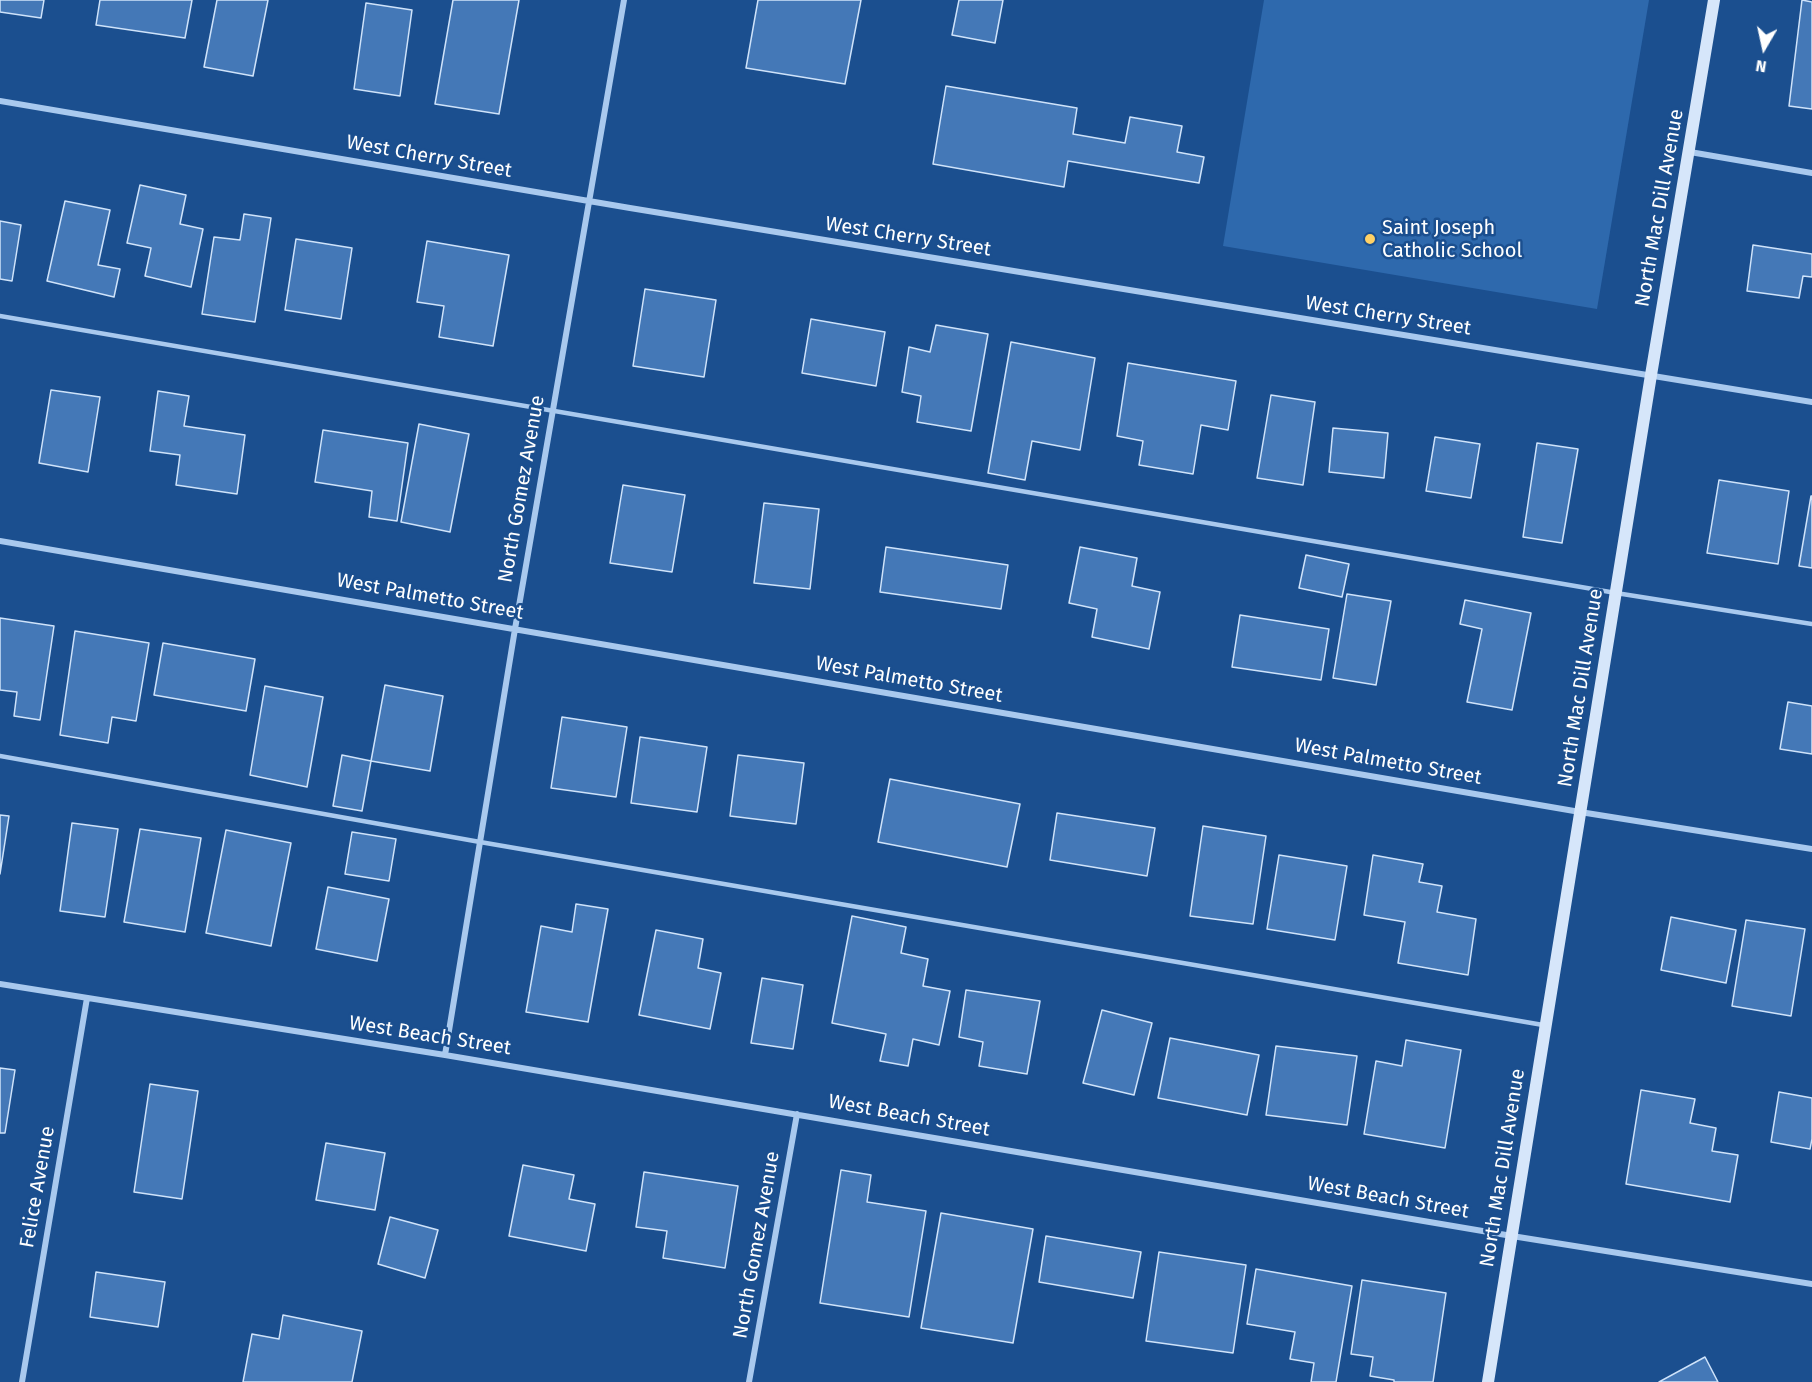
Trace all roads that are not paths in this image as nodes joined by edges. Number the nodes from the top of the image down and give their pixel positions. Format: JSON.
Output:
{"nodes":[{"id":1,"x":624,"y":0,"type":"edge"},
{"id":2,"x":1714,"y":0,"type":"edge"},
{"id":3,"x":0,"y":101,"type":"edge"},
{"id":4,"x":1690,"y":152,"type":"junction"},
{"id":5,"x":1812,"y":173,"type":"edge"},
{"id":6,"x":589,"y":200,"type":"junction"},
{"id":7,"x":0,"y":316,"type":"edge"},
{"id":8,"x":1651,"y":375,"type":"junction"},
{"id":9,"x":1812,"y":402,"type":"edge"},
{"id":10,"x":552,"y":411,"type":"junction"},
{"id":11,"x":0,"y":541,"type":"edge"},
{"id":12,"x":1616,"y":593,"type":"junction"},
{"id":13,"x":1812,"y":624,"type":"edge"},
{"id":14,"x":515,"y":629,"type":"junction"},
{"id":15,"x":0,"y":756,"type":"edge"},
{"id":16,"x":1580,"y":812,"type":"junction"},
{"id":17,"x":480,"y":842,"type":"junction"},
{"id":18,"x":1812,"y":849,"type":"edge"},
{"id":19,"x":0,"y":984,"type":"edge"},
{"id":20,"x":87,"y":998,"type":"junction"},
{"id":21,"x":1546,"y":1026,"type":"junction"},
{"id":22,"x":445,"y":1055,"type":"junction"},
{"id":23,"x":797,"y":1114,"type":"junction"},
{"id":24,"x":1512,"y":1236,"type":"junction"},
{"id":25,"x":1812,"y":1284,"type":"edge"},
{"id":26,"x":22,"y":1382,"type":"edge"},
{"id":27,"x":749,"y":1382,"type":"edge"},
{"id":28,"x":1488,"y":1382,"type":"edge"}],
"edges":[{"from":1,"to":6,"type":"street","name":"North Gomez Avenue"},
{"from":2,"to":4,"type":"street","name":"North Mac Dill Avenue"},
{"from":3,"to":6,"type":"street","name":"West Cherry Street"},
{"from":4,"to":5,"type":"street"},
{"from":4,"to":8,"type":"street","name":"North Mac Dill Avenue"},
{"from":6,"to":8,"type":"street","name":"West Cherry Street"},
{"from":6,"to":10,"type":"street","name":"North Gomez Avenue"},
{"from":7,"to":10,"type":"lane"},
{"from":8,"to":9,"type":"street","name":"West Cherry Street"},
{"from":8,"to":12,"type":"street","name":"North Mac Dill Avenue"},
{"from":10,"to":12,"type":"lane"},
{"from":10,"to":14,"type":"street","name":"North Gomez Avenue"},
{"from":11,"to":14,"type":"street","name":"West Palmetto Street"},
{"from":12,"to":13,"type":"lane"},
{"from":12,"to":16,"type":"street","name":"North Mac Dill Avenue"},
{"from":14,"to":16,"type":"street","name":"West Palmetto Street"},
{"from":14,"to":17,"type":"street","name":"North Gomez Avenue"},
{"from":15,"to":17,"type":"lane"},
{"from":16,"to":18,"type":"street","name":"West Palmetto Street"},
{"from":16,"to":21,"type":"street","name":"North Mac Dill Avenue"},
{"from":17,"to":21,"type":"lane"},
{"from":17,"to":22,"type":"street","name":"North Gomez Avenue"},
{"from":19,"to":20,"type":"street","name":"West Beach Street"},
{"from":20,"to":22,"type":"street","name":"West Beach Street"},
{"from":20,"to":26,"type":"street","name":"Felice Avenue"},
{"from":21,"to":24,"type":"street","name":"North Mac Dill Avenue"},
{"from":22,"to":23,"type":"street","name":"West Beach Street"},
{"from":23,"to":24,"type":"street","name":"West Beach Street"},
{"from":23,"to":27,"type":"street","name":"North Gomez Avenue"},
{"from":24,"to":25,"type":"street","name":"West Beach Street"},
{"from":24,"to":28,"type":"street","name":"North Mac Dill Avenue"}]}
